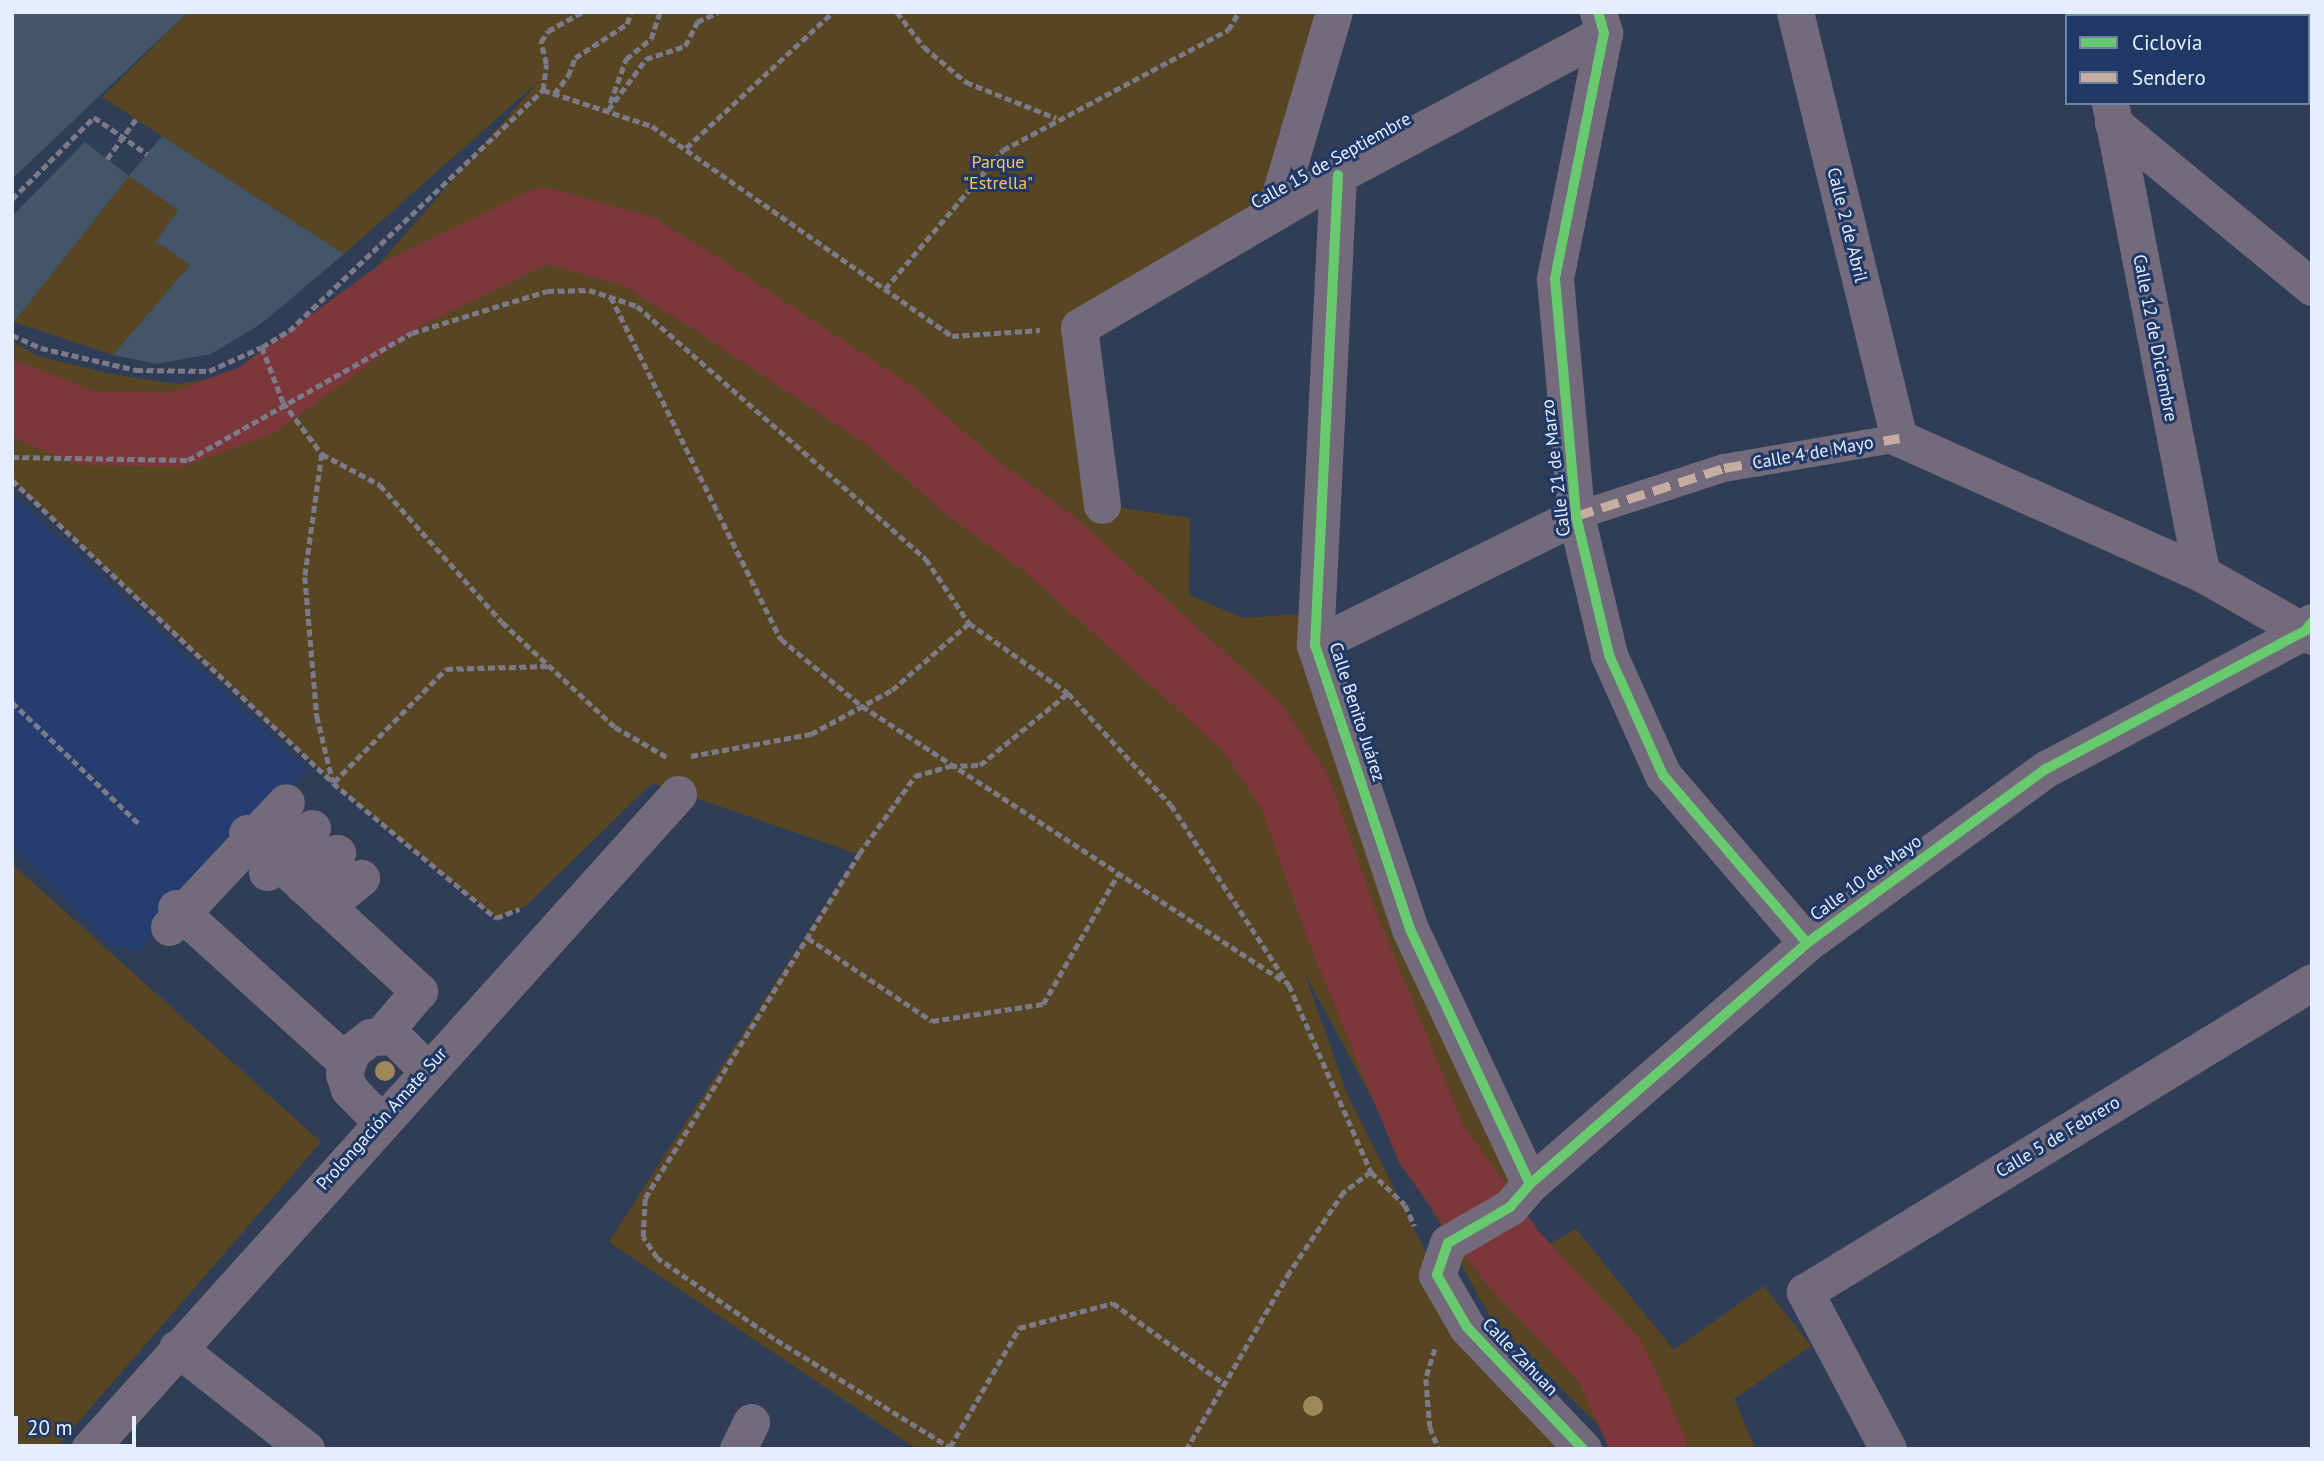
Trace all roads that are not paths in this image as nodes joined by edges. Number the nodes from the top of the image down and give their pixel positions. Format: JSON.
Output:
{"nodes":[{"id":1,"x":1334,"y":12,"type":"edge"},
{"id":2,"x":1795,"y":12,"type":"edge"},
{"id":3,"x":1601,"y":23,"type":"edge"},
{"id":4,"x":2111,"y":113,"type":"edge"},
{"id":5,"x":1338,"y":175,"type":"junction"},
{"id":6,"x":1275,"y":212,"type":"junction"},
{"id":7,"x":2312,"y":287,"type":"edge"},
{"id":8,"x":1899,"y":438,"type":"junction"},
{"id":9,"x":1102,"y":505,"type":"dead end"},
{"id":10,"x":1576,"y":516,"type":"junction"},
{"id":11,"x":2201,"y":573,"type":"junction"},
{"id":12,"x":2310,"y":629,"type":"edge"},
{"id":13,"x":1315,"y":645,"type":"junction"},
{"id":14,"x":672,"y":781,"type":"road end"},
{"id":15,"x":324,"y":840,"type":"junction"},
{"id":16,"x":319,"y":907,"type":"junction"},
{"id":17,"x":1807,"y":943,"type":"junction"},
{"id":18,"x":2312,"y":982,"type":"edge"},
{"id":19,"x":259,"y":985,"type":"junction"},
{"id":20,"x":382,"y":1034,"type":"junction"},
{"id":21,"x":426,"y":1069,"type":"junction"},
{"id":22,"x":380,"y":1121,"type":"junction"},
{"id":23,"x":1520,"y":1196,"type":"junction"},
{"id":24,"x":1445,"y":1272,"type":"joint"},
{"id":25,"x":177,"y":1348,"type":"junction"},
{"id":26,"x":89,"y":1449,"type":"edge"},
{"id":27,"x":306,"y":1449,"type":"edge"},
{"id":28,"x":1583,"y":1449,"type":"edge"},
{"id":29,"x":1888,"y":1449,"type":"edge"}],
"edges":[{"from":1,"to":6,"type":"street"},
{"from":2,"to":8,"type":"street","name":"Calle 2 de Abril"},
{"from":3,"to":5,"type":"street","name":"Calle 15 de Septiembre"},
{"from":3,"to":10,"type":"street","name":"Calle 21 de Marzo"},
{"from":4,"to":7,"type":"street"},
{"from":4,"to":11,"type":"street","name":"Calle 12 de Diciembre"},
{"from":5,"to":6,"type":"street","name":"Calle 15 de Septiembre"},
{"from":5,"to":13,"type":"street","name":"Calle Benito Juárez"},
{"from":6,"to":9,"type":"street","name":"Calle 15 de Septiembre"},
{"from":8,"to":10,"type":"street","name":"Calle 4 de Mayo"},
{"from":8,"to":11,"type":"street"},
{"from":10,"to":13,"type":"street","name":"Calle 4 de Mayo"},
{"from":10,"to":17,"type":"street","name":"Calle 21 de Marzo"},
{"from":11,"to":12,"type":"street"},
{"from":12,"to":17,"type":"street","name":"Calle 10 de Mayo"},
{"from":13,"to":23,"type":"street","name":"Calle Benito Juárez"},
{"from":14,"to":21,"type":"street","name":"Prolongación Amate Sur"},
{"from":15,"to":16,"type":"street"},
{"from":15,"to":16,"type":"street"},
{"from":15,"to":16,"type":"street"},
{"from":16,"to":19,"type":"street"},
{"from":16,"to":20,"type":"street"},
{"from":17,"to":23,"type":"street","name":"Calle 10 de Mayo"},
{"from":18,"to":29,"type":"street","name":"Calle 5 de Febrero"},
{"from":19,"to":20,"type":"street"},
{"from":19,"to":22,"type":"street"},
{"from":20,"to":21,"type":"street"},
{"from":21,"to":22,"type":"street","name":"Prolongación Amate Sur"},
{"from":22,"to":25,"type":"street","name":"Prolongación Amate Sur"},
{"from":23,"to":24,"type":"street","name":"Calle 10 de Mayo"},
{"from":24,"to":28,"type":"street","name":"Calle Zahuan"},
{"from":25,"to":26,"type":"street","name":"Prolongación Amate Sur"},
{"from":25,"to":27,"type":"street"}]}
